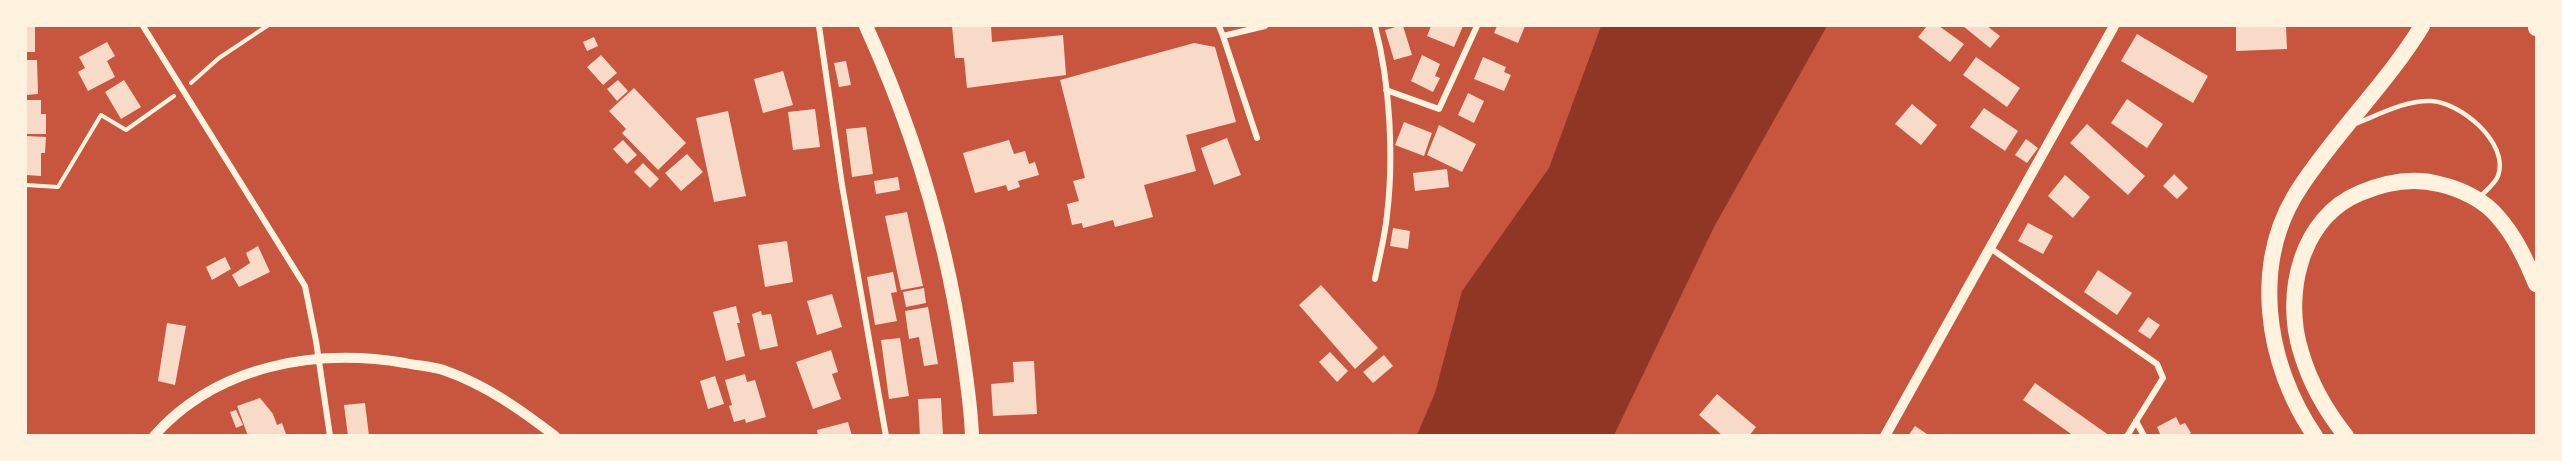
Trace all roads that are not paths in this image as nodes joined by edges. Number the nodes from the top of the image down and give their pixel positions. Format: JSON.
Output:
{"nodes":[{"id":1,"x":143,"y":26,"type":"edge"},
{"id":2,"x":819,"y":26,"type":"edge"},
{"id":3,"x":866,"y":26,"type":"edge"},
{"id":4,"x":1219,"y":26,"type":"edge"},
{"id":5,"x":1265,"y":26,"type":"edge"},
{"id":6,"x":1375,"y":26,"type":"edge"},
{"id":7,"x":1477,"y":26,"type":"edge"},
{"id":8,"x":2114,"y":26,"type":"edge"},
{"id":9,"x":2422,"y":26,"type":"edge"},
{"id":10,"x":1223,"y":36,"type":"junction"},
{"id":11,"x":1386,"y":90,"type":"junction"},
{"id":12,"x":2347,"y":128,"type":"junction"},
{"id":13,"x":1257,"y":138,"type":"dead end"},
{"id":14,"x":2477,"y":199,"type":"junction"},
{"id":15,"x":1990,"y":248,"type":"junction"},
{"id":16,"x":1375,"y":279,"type":"dead end"},
{"id":17,"x":2536,"y":284,"type":"edge"},
{"id":18,"x":318,"y":358,"type":"junction"},
{"id":19,"x":2136,"y":421,"type":"junction"},
{"id":20,"x":154,"y":435,"type":"edge"},
{"id":21,"x":330,"y":435,"type":"edge"},
{"id":22,"x":555,"y":435,"type":"edge"},
{"id":23,"x":886,"y":435,"type":"edge"},
{"id":24,"x":972,"y":435,"type":"edge"},
{"id":25,"x":1885,"y":435,"type":"edge"},
{"id":26,"x":2127,"y":435,"type":"edge"},
{"id":27,"x":2144,"y":435,"type":"edge"},
{"id":28,"x":2315,"y":435,"type":"edge"},
{"id":29,"x":2346,"y":435,"type":"edge"}],
"edges":[{"from":1,"to":18,"type":"street"},
{"from":2,"to":23,"type":"street"},
{"from":3,"to":24,"type":"main road"},
{"from":4,"to":10,"type":"street"},
{"from":5,"to":10,"type":"street"},
{"from":6,"to":11,"type":"street"},
{"from":7,"to":11,"type":"street"},
{"from":8,"to":15,"type":"street"},
{"from":9,"to":12,"type":"highway"},
{"from":10,"to":13,"type":"street"},
{"from":11,"to":16,"type":"street"},
{"from":12,"to":14,"type":"lane"},
{"from":12,"to":28,"type":"highway"},
{"from":14,"to":17,"type":"highway"},
{"from":14,"to":29,"type":"highway"},
{"from":15,"to":19,"type":"street"},
{"from":15,"to":25,"type":"street"},
{"from":18,"to":20,"type":"street"},
{"from":18,"to":21,"type":"street"},
{"from":18,"to":22,"type":"street"},
{"from":19,"to":26,"type":"street"},
{"from":19,"to":27,"type":"street"}]}
